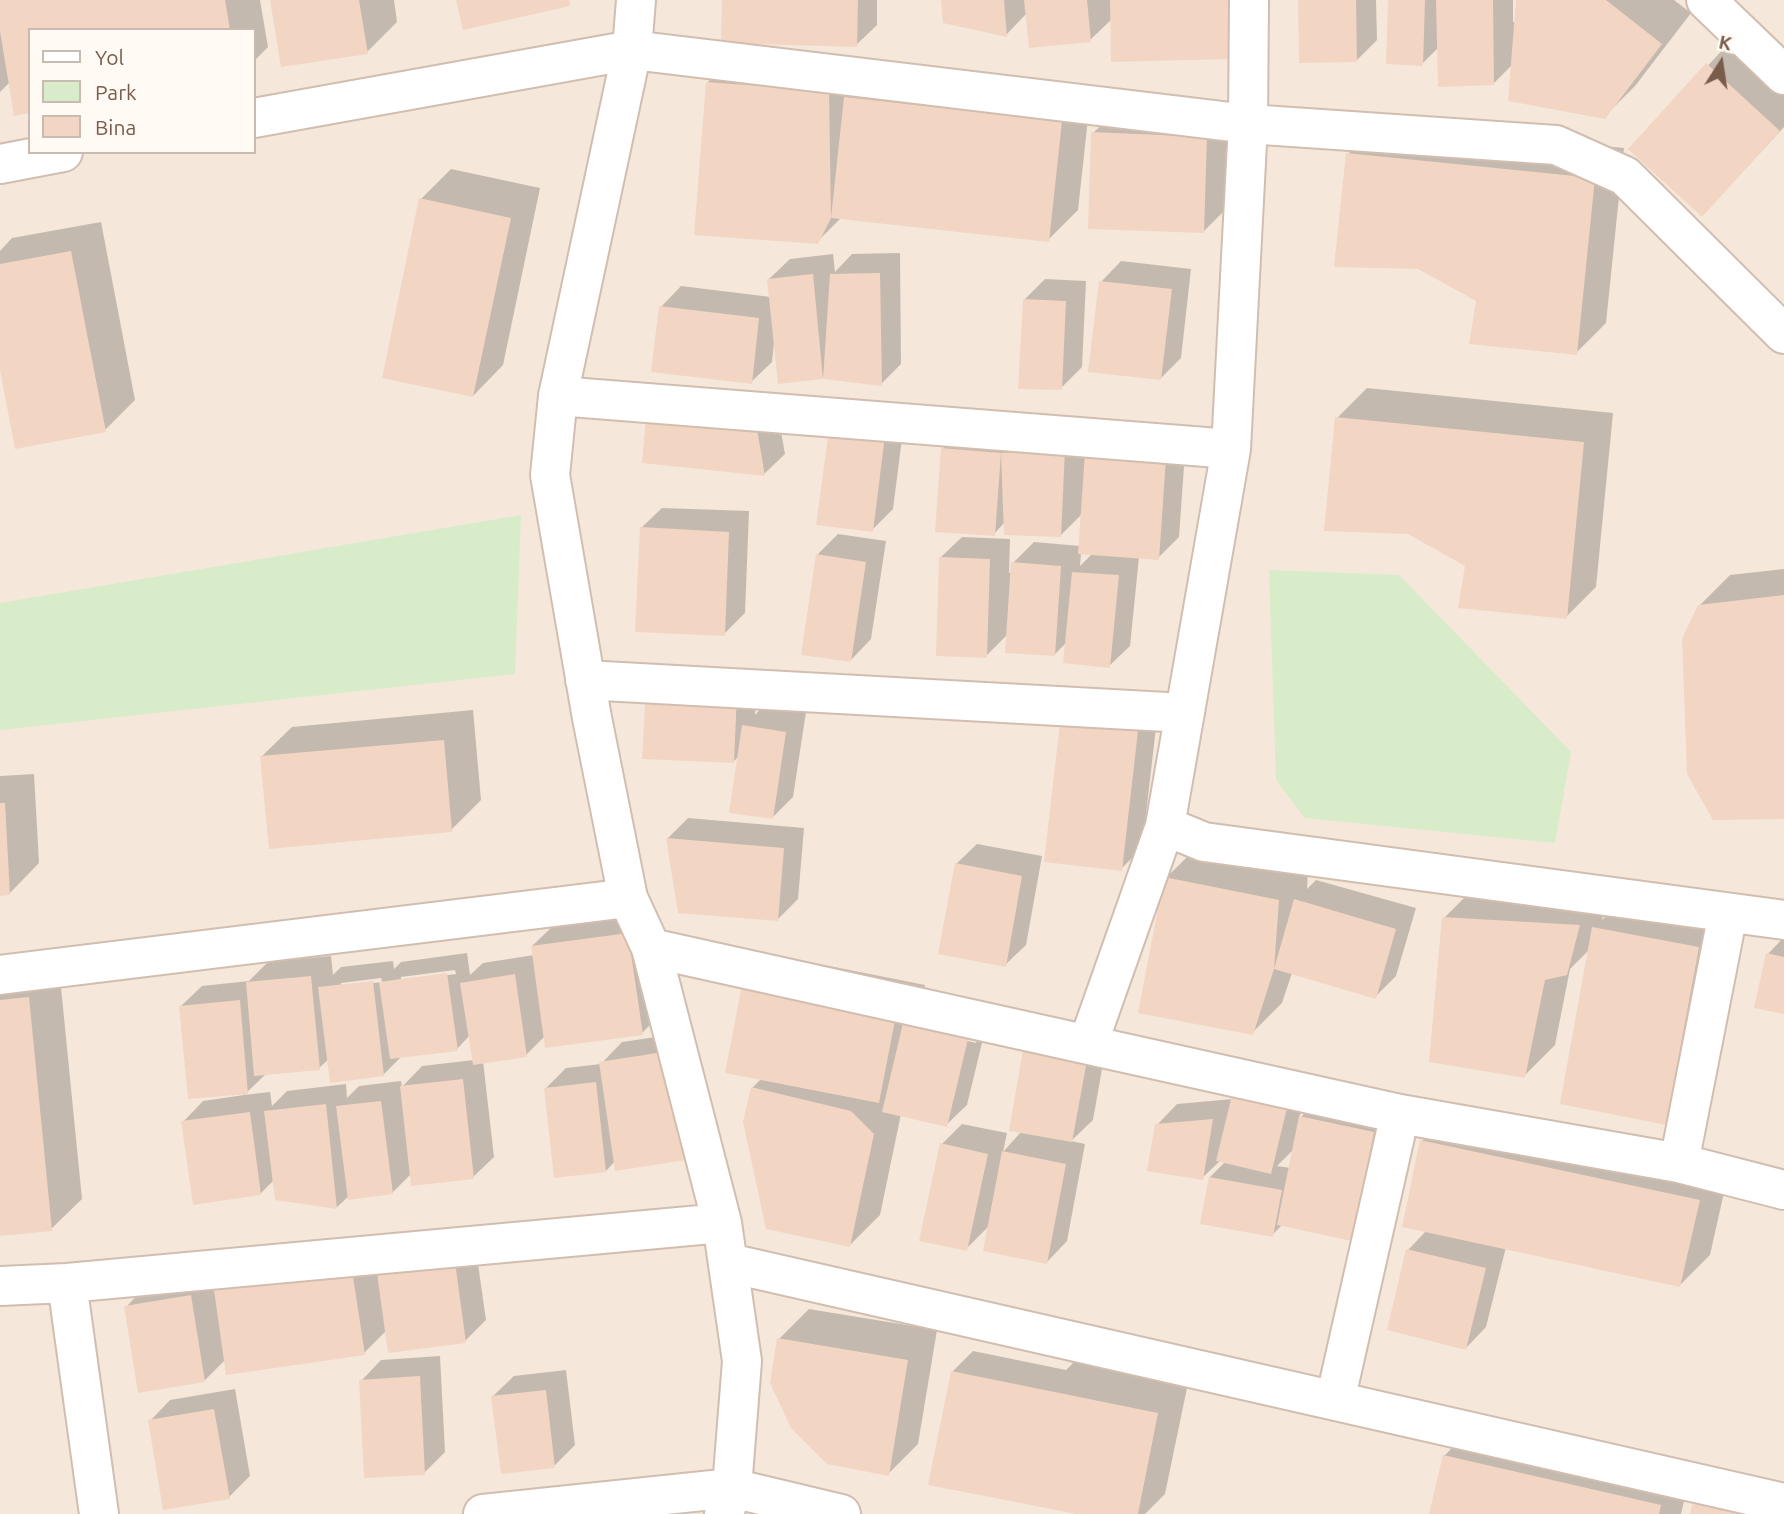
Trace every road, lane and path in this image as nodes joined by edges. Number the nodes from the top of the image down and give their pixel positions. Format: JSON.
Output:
{"nodes":[{"id":1,"x":636,"y":0,"type":"edge"},
{"id":2,"x":1249,"y":0,"type":"edge"},
{"id":3,"x":1706,"y":0,"type":"edge"},
{"id":4,"x":632,"y":50,"type":"junction"},
{"id":5,"x":1784,"y":75,"type":"edge"},
{"id":6,"x":256,"y":118,"type":"edge"},
{"id":7,"x":1248,"y":124,"type":"junction"},
{"id":8,"x":52,"y":154,"type":"edge"},
{"id":9,"x":0,"y":164,"type":"edge"},
{"id":10,"x":1784,"y":334,"type":"edge"},
{"id":11,"x":558,"y":396,"type":"junction"},
{"id":12,"x":1231,"y":449,"type":"junction"},
{"id":13,"x":585,"y":680,"type":"junction"},
{"id":14,"x":1185,"y":713,"type":"junction"},
{"id":15,"x":1165,"y":826,"type":"junction"},
{"id":16,"x":628,"y":898,"type":"junction"},
{"id":17,"x":1728,"y":913,"type":"junction"},
{"id":18,"x":1784,"y":920,"type":"edge"},
{"id":19,"x":651,"y":948,"type":"junction"},
{"id":20,"x":0,"y":975,"type":"edge"},
{"id":21,"x":1088,"y":1044,"type":"junction"},
{"id":22,"x":1400,"y":1114,"type":"junction"},
{"id":23,"x":1679,"y":1163,"type":"junction"},
{"id":24,"x":1784,"y":1190,"type":"edge"},
{"id":25,"x":722,"y":1223,"type":"junction"},
{"id":26,"x":729,"y":1263,"type":"junction"},
{"id":27,"x":67,"y":1283,"type":"junction"},
{"id":28,"x":0,"y":1286,"type":"edge"},
{"id":29,"x":1335,"y":1401,"type":"junction"},
{"id":30,"x":728,"y":1501,"type":"edge"},
{"id":31,"x":1784,"y":1503,"type":"edge"},
{"id":32,"x":99,"y":1514,"type":"edge"},
{"id":33,"x":483,"y":1514,"type":"edge"},
{"id":34,"x":841,"y":1514,"type":"edge"}],
"edges":[{"from":1,"to":4,"type":"street"},
{"from":2,"to":7,"type":"street"},
{"from":3,"to":5,"type":"street"},
{"from":4,"to":6,"type":"street"},
{"from":4,"to":7,"type":"street"},
{"from":4,"to":11,"type":"street"},
{"from":7,"to":10,"type":"street"},
{"from":7,"to":12,"type":"street"},
{"from":8,"to":9,"type":"street"},
{"from":11,"to":12,"type":"street"},
{"from":11,"to":13,"type":"street"},
{"from":12,"to":14,"type":"street"},
{"from":13,"to":14,"type":"street"},
{"from":13,"to":16,"type":"street"},
{"from":14,"to":15,"type":"street"},
{"from":15,"to":17,"type":"street"},
{"from":15,"to":21,"type":"street"},
{"from":16,"to":19,"type":"street"},
{"from":16,"to":20,"type":"street"},
{"from":17,"to":18,"type":"street"},
{"from":17,"to":23,"type":"street"},
{"from":19,"to":21,"type":"street"},
{"from":19,"to":25,"type":"street"},
{"from":21,"to":22,"type":"street"},
{"from":22,"to":23,"type":"street"},
{"from":22,"to":29,"type":"street"},
{"from":23,"to":24,"type":"street"},
{"from":25,"to":26,"type":"street"},
{"from":25,"to":27,"type":"street"},
{"from":26,"to":29,"type":"street"},
{"from":26,"to":30,"type":"street"},
{"from":27,"to":28,"type":"street"},
{"from":27,"to":32,"type":"street"},
{"from":29,"to":31,"type":"street"},
{"from":30,"to":33,"type":"street"},
{"from":30,"to":34,"type":"street"}]}
